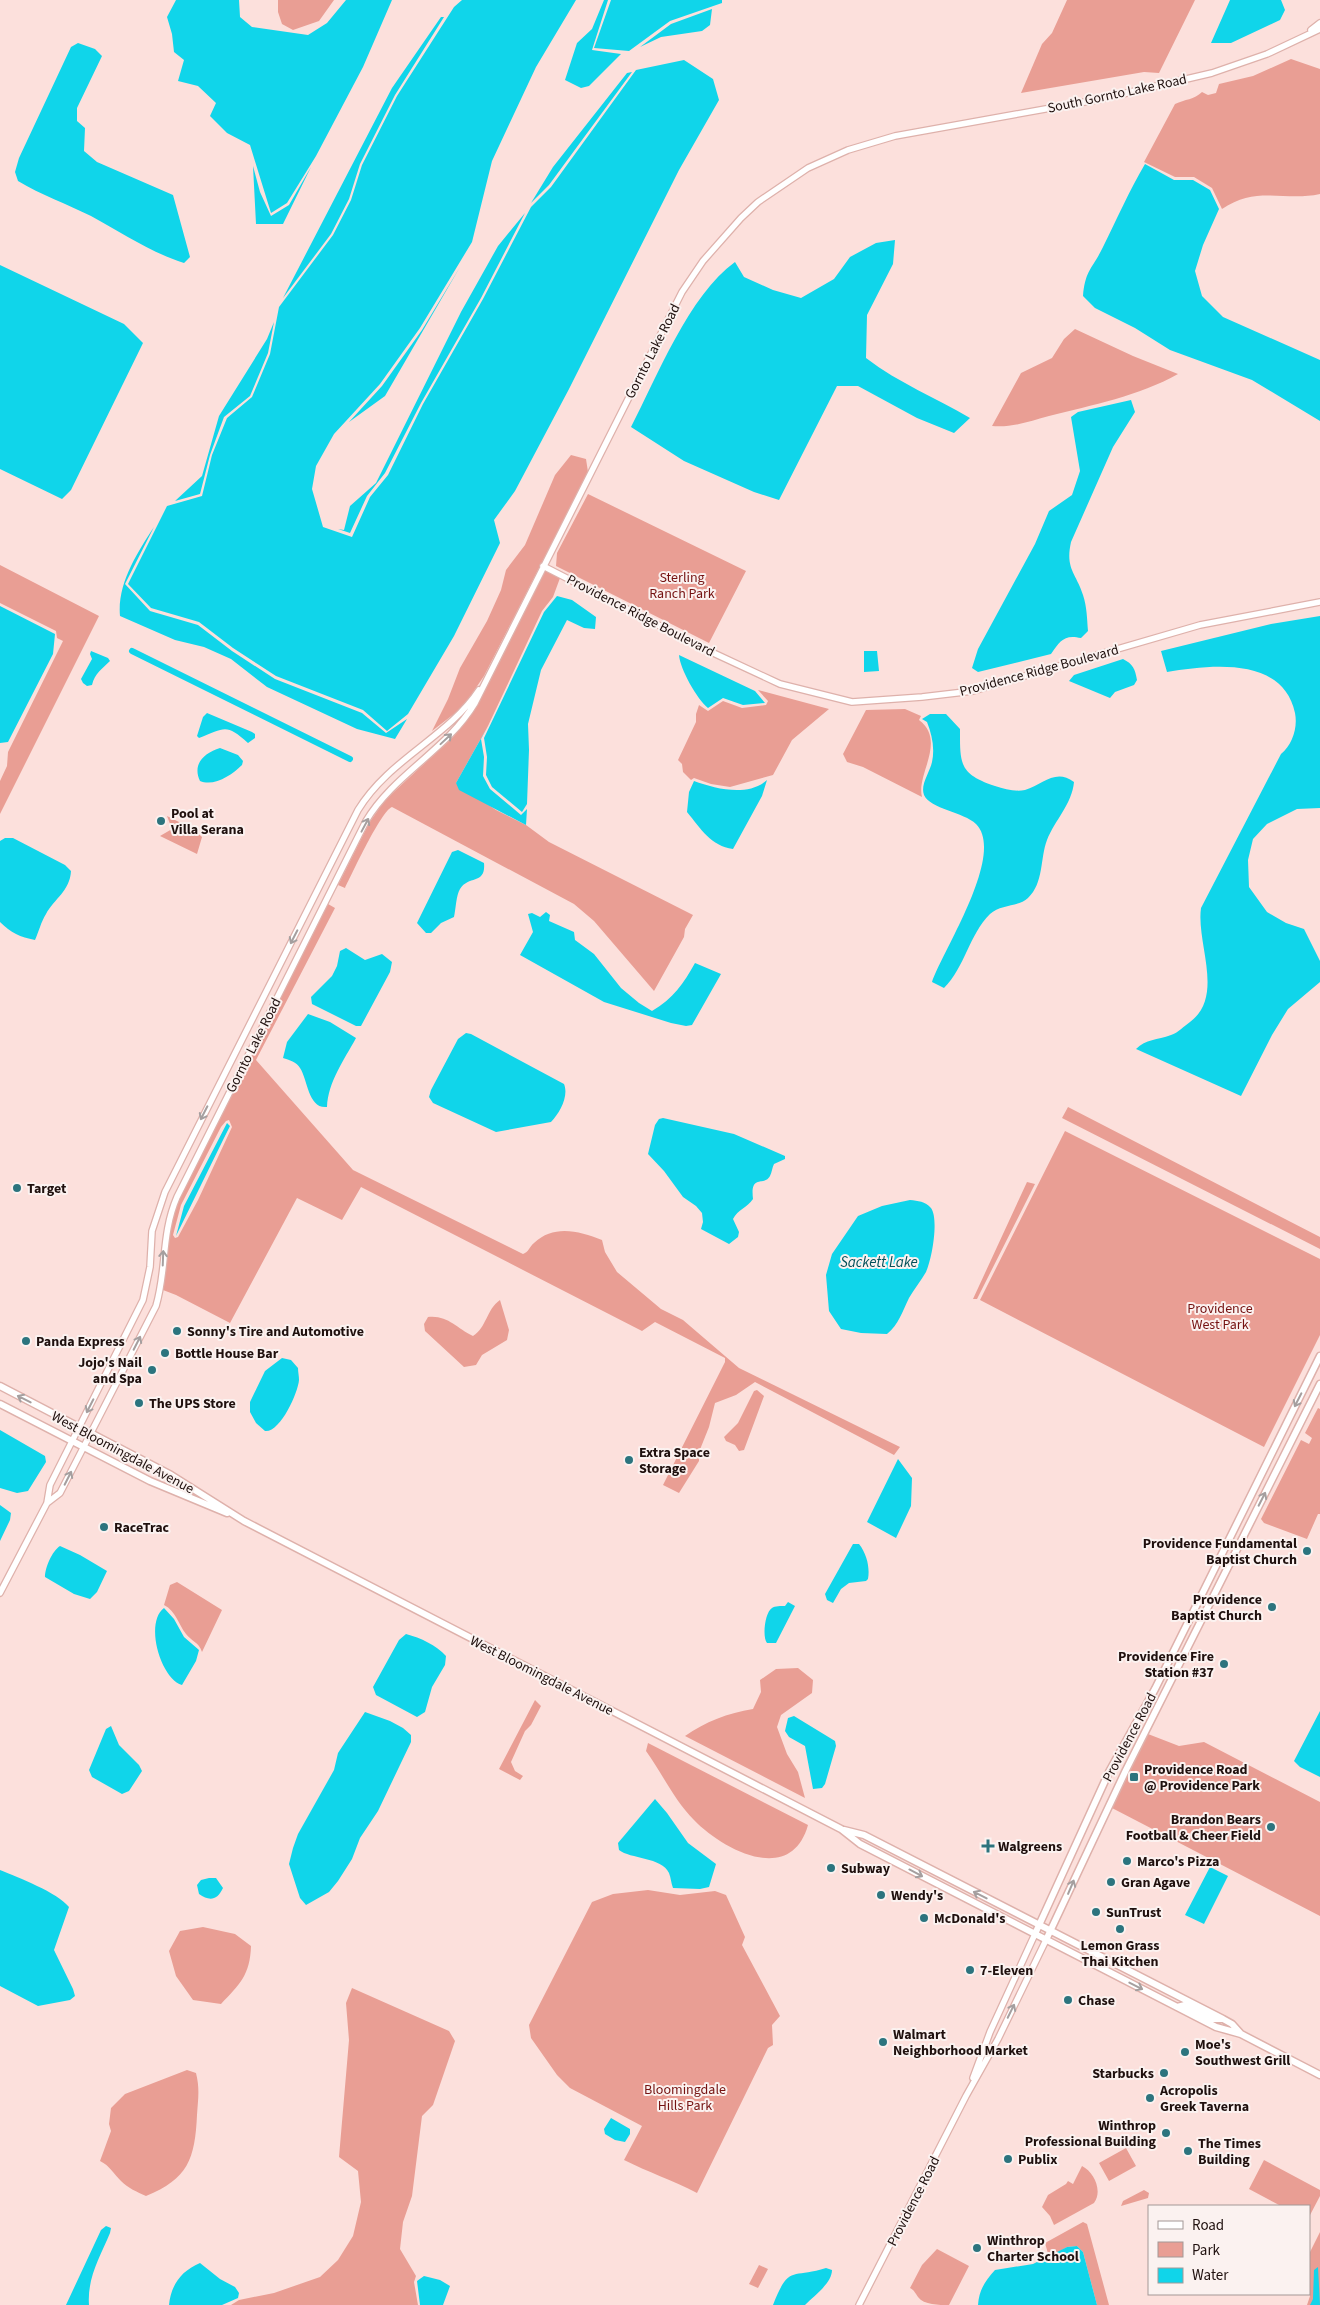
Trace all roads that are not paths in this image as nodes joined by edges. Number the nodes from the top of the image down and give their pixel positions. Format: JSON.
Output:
{"nodes":[{"id":1,"x":1320,"y":23,"type":"edge"},
{"id":2,"x":1320,"y":29,"type":"edge"},
{"id":3,"x":1305,"y":35,"type":"junction"},
{"id":4,"x":923,"y":131,"type":"joint"},
{"id":5,"x":544,"y":566,"type":"junction"},
{"id":6,"x":1320,"y":602,"type":"edge"},
{"id":7,"x":487,"y":677,"type":"junction"},
{"id":8,"x":143,"y":1300,"type":"junction"},
{"id":9,"x":156,"y":1306,"type":"junction"},
{"id":10,"x":1320,"y":1356,"type":"edge"},
{"id":11,"x":1320,"y":1384,"type":"edge"},
{"id":12,"x":0,"y":1386,"type":"edge"},
{"id":13,"x":0,"y":1404,"type":"edge"},
{"id":14,"x":79,"y":1427,"type":"junction"},
{"id":15,"x":91,"y":1433,"type":"junction"},
{"id":16,"x":72,"y":1441,"type":"junction"},
{"id":17,"x":84,"y":1447,"type":"junction"},
{"id":18,"x":47,"y":1503,"type":"junction"},
{"id":19,"x":244,"y":1520,"type":"junction"},
{"id":20,"x":0,"y":1593,"type":"edge"},
{"id":21,"x":840,"y":1829,"type":"junction"},
{"id":22,"x":1039,"y":1925,"type":"junction"},
{"id":23,"x":1051,"y":1931,"type":"junction"},
{"id":24,"x":1035,"y":1934,"type":"junction"},
{"id":25,"x":1046,"y":1940,"type":"junction"},
{"id":26,"x":1178,"y":2007,"type":"junction"},
{"id":27,"x":1223,"y":2019,"type":"junction"},
{"id":28,"x":1242,"y":2034,"type":"junction"},
{"id":29,"x":1320,"y":2074,"type":"edge"},
{"id":30,"x":966,"y":2096,"type":"junction"},
{"id":31,"x":859,"y":2305,"type":"edge"}],
"edges":[{"from":1,"to":3,"type":"street","name":"South Gornto Lake Road"},
{"from":2,"to":3,"type":"street","name":"South Gornto Lake Road"},
{"from":3,"to":4,"type":"street","name":"South Gornto Lake Road"},
{"from":4,"to":5,"type":"street","name":"Gornto Lake Road"},
{"from":5,"to":6,"type":"street","name":"Providence Ridge Boulevard"},
{"from":5,"to":7,"type":"street","name":"Gornto Lake Road"},
{"from":7,"to":8,"type":"street","name":"Gornto Lake Road","one_way":true},
{"from":9,"to":7,"type":"street","name":"Gornto Lake Road","one_way":true},
{"from":8,"to":9,"type":"street"},
{"from":8,"to":14,"type":"street","name":"Gornto Lake Road","one_way":true},
{"from":15,"to":9,"type":"street","name":"Gornto Lake Road","one_way":true},
{"from":10,"to":22,"type":"main road","name":"Providence Road","one_way":true},
{"from":23,"to":11,"type":"main road","name":"Providence Road","one_way":true},
{"from":14,"to":12,"type":"main road","name":"West Bloomingdale Avenue","one_way":true},
{"from":13,"to":16,"type":"main road","name":"West Bloomingdale Avenue"},
{"from":14,"to":15,"type":"main road","name":"West Bloomingdale Avenue"},
{"from":14,"to":16,"type":"street","name":"Gornto Lake Road"},
{"from":15,"to":17,"type":"street","name":"Gornto Lake Road"},
{"from":15,"to":19,"type":"main road","name":"West Bloomingdale Avenue"},
{"from":16,"to":17,"type":"main road","name":"West Bloomingdale Avenue"},
{"from":16,"to":18,"type":"street","name":"Gornto Lake Road"},
{"from":18,"to":17,"type":"street","name":"Gornto Lake Road","one_way":true},
{"from":17,"to":19,"type":"main road","name":"West Bloomingdale Avenue"},
{"from":18,"to":20,"type":"street"},
{"from":19,"to":21,"type":"main road","name":"West Bloomingdale Avenue"},
{"from":22,"to":21,"type":"main road","name":"West Bloomingdale Avenue","one_way":true},
{"from":21,"to":24,"type":"main road","name":"West Bloomingdale Avenue","one_way":true},
{"from":22,"to":23,"type":"main road","name":"West Bloomingdale Avenue"},
{"from":22,"to":24,"type":"main road","name":"Providence Road"},
{"from":23,"to":25,"type":"main road","name":"Providence Road"},
{"from":23,"to":27,"type":"main road","name":"West Bloomingdale Avenue"},
{"from":24,"to":25,"type":"main road","name":"West Bloomingdale Avenue"},
{"from":24,"to":30,"type":"street","name":"Providence Road"},
{"from":25,"to":26,"type":"main road","name":"West Bloomingdale Avenue","one_way":true},
{"from":30,"to":25,"type":"street","name":"Providence Road","one_way":true},
{"from":26,"to":27,"type":"main road"},
{"from":26,"to":28,"type":"main road","name":"West Bloomingdale Avenue"},
{"from":27,"to":28,"type":"main road","name":"West Bloomingdale Avenue"},
{"from":28,"to":29,"type":"main road","name":"West Bloomingdale Avenue"},
{"from":30,"to":31,"type":"street","name":"Providence Road"}]}
